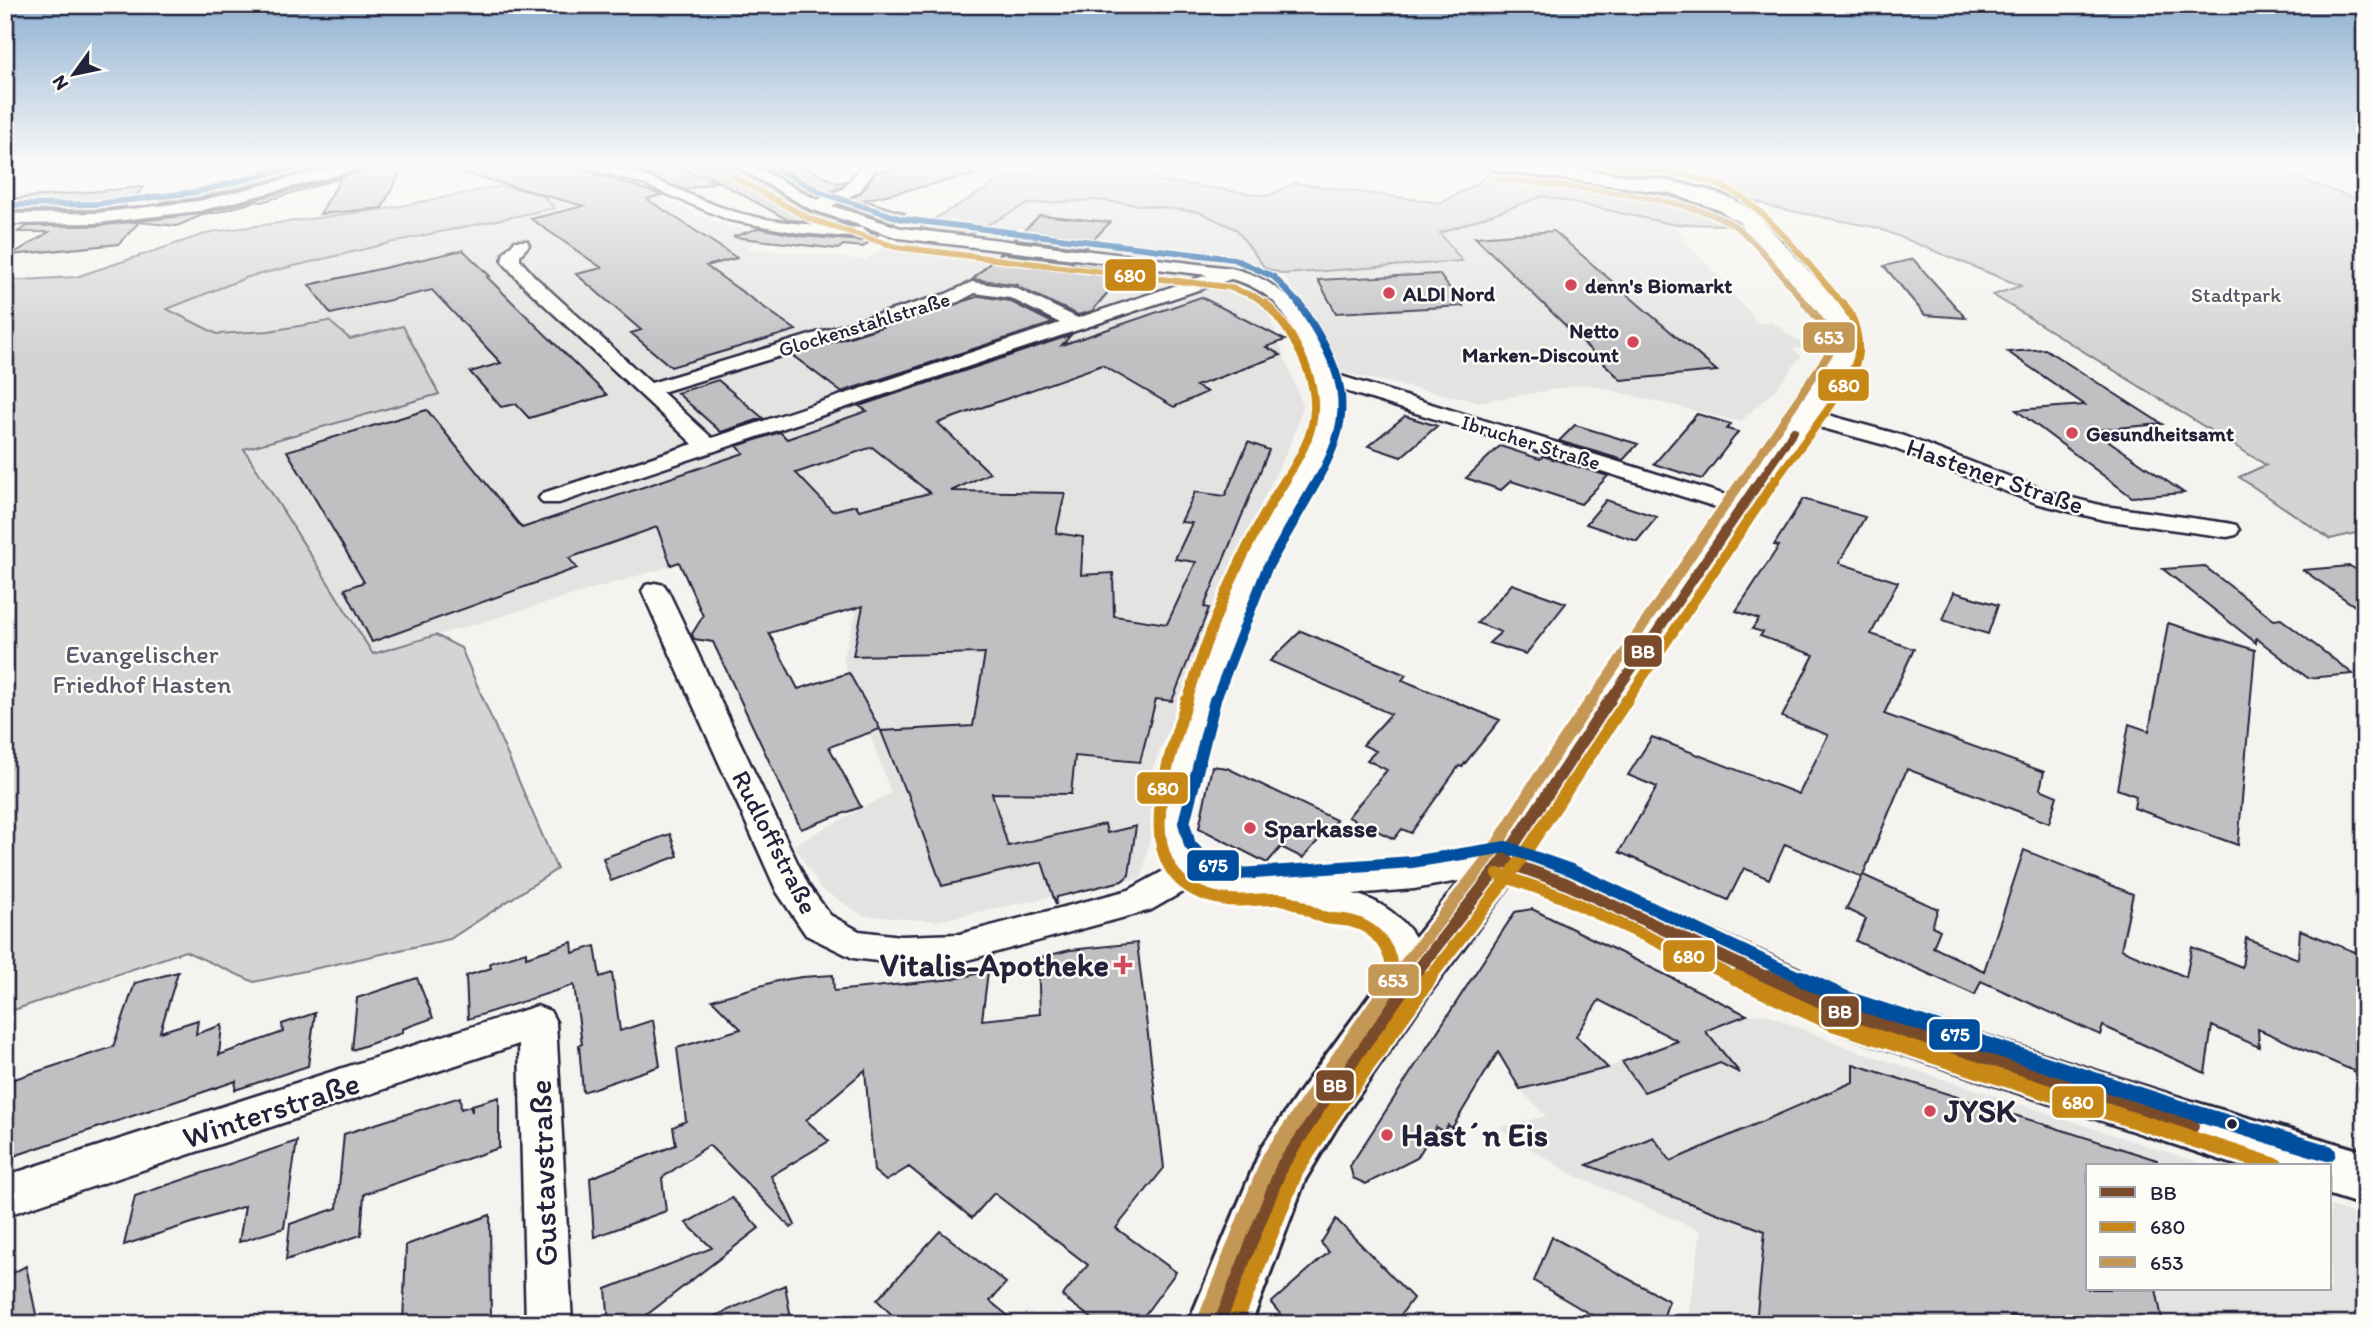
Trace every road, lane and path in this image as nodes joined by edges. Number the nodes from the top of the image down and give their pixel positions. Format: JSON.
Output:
{"nodes":[{"id":1,"x":794,"y":227,"type":"edge"},
{"id":2,"x":881,"y":227,"type":"edge"},
{"id":3,"x":1756,"y":227,"type":"edge"},
{"id":4,"x":899,"y":233,"type":"junction"},
{"id":5,"x":521,"y":245,"type":"dead end"},
{"id":6,"x":1231,"y":273,"type":"junction"},
{"id":7,"x":1076,"y":324,"type":"junction"},
{"id":8,"x":1322,"y":377,"type":"junction"},
{"id":9,"x":648,"y":390,"type":"junction"},
{"id":10,"x":1808,"y":412,"type":"junction"},
{"id":11,"x":708,"y":446,"type":"junction"},
{"id":12,"x":551,"y":498,"type":"dead end"},
{"id":13,"x":1740,"y":507,"type":"junction"},
{"id":14,"x":2227,"y":530,"type":"dead end"},
{"id":15,"x":655,"y":591,"type":"dead end"},
{"id":16,"x":1503,"y":861,"type":"junction"},
{"id":17,"x":1193,"y":870,"type":"junction"},
{"id":18,"x":1288,"y":885,"type":"junction"},
{"id":19,"x":1407,"y":984,"type":"junction"},
{"id":20,"x":537,"y":1022,"type":"joint"},
{"id":21,"x":2317,"y":1164,"type":"edge"},
{"id":22,"x":2332,"y":1169,"type":"edge"},
{"id":23,"x":2365,"y":1179,"type":"edge"},
{"id":24,"x":5,"y":1196,"type":"edge"},
{"id":25,"x":549,"y":1324,"type":"edge"},
{"id":26,"x":1219,"y":1324,"type":"edge"}],
"edges":[{"from":1,"to":4,"type":"street"},
{"from":2,"to":4,"type":"street"},
{"from":3,"to":10,"type":"main road"},
{"from":4,"to":6,"type":"street"},
{"from":5,"to":9,"type":"street"},
{"from":6,"to":7,"type":"street"},
{"from":6,"to":8,"type":"street"},
{"from":7,"to":9,"type":"street","name":"Glockenstahlstraße"},
{"from":7,"to":11,"type":"street"},
{"from":8,"to":13,"type":"street","name":"Ibrucher Straße"},
{"from":8,"to":17,"type":"street"},
{"from":9,"to":11,"type":"street"},
{"from":10,"to":13,"type":"main road"},
{"from":10,"to":14,"type":"street","name":"Hastener Straße"},
{"from":11,"to":12,"type":"street"},
{"from":13,"to":16,"type":"main road"},
{"from":15,"to":17,"type":"street","name":"Rudloffstraße"},
{"from":16,"to":18,"type":"street"},
{"from":16,"to":19,"type":"main road"},
{"from":16,"to":21,"type":"main road"},
{"from":17,"to":18,"type":"street"},
{"from":18,"to":19,"type":"street"},
{"from":19,"to":26,"type":"main road"},
{"from":20,"to":24,"type":"street","name":"Winterstraße"},
{"from":20,"to":25,"type":"street","name":"Gustavstraße"},
{"from":22,"to":23,"type":"main road"}]}
